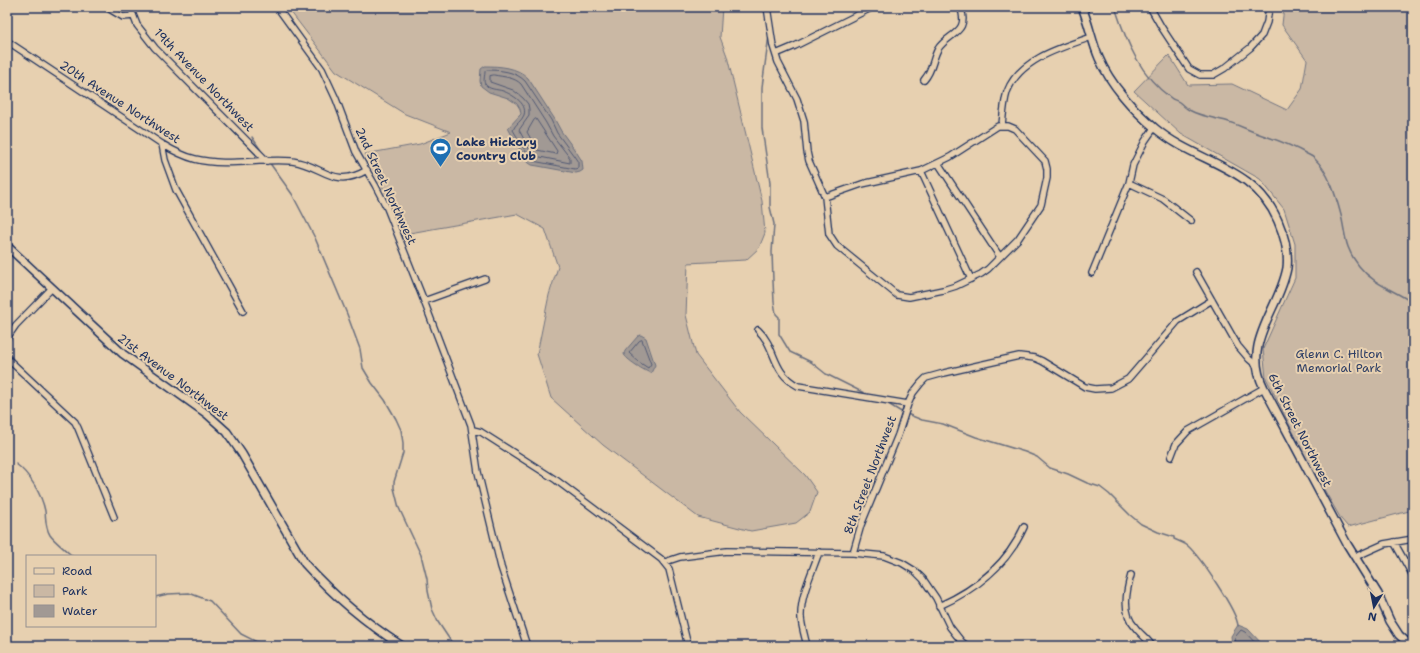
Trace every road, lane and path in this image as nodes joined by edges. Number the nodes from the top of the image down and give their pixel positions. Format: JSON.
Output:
{"nodes":[{"id":1,"x":106,"y":7,"type":"edge"},
{"id":2,"x":130,"y":7,"type":"edge"},
{"id":3,"x":276,"y":7,"type":"edge"},
{"id":4,"x":767,"y":7,"type":"edge"},
{"id":5,"x":873,"y":7,"type":"edge"},
{"id":6,"x":960,"y":7,"type":"edge"},
{"id":7,"x":1082,"y":7,"type":"edge"},
{"id":8,"x":1150,"y":7,"type":"edge"},
{"id":9,"x":1269,"y":7,"type":"edge"},
{"id":10,"x":133,"y":16,"type":"junction"},
{"id":11,"x":1092,"y":36,"type":"junction"},
{"id":12,"x":7,"y":41,"type":"edge"},
{"id":13,"x":776,"y":54,"type":"junction"},
{"id":14,"x":924,"y":80,"type":"dead end"},
{"id":15,"x":1002,"y":125,"type":"junction"},
{"id":16,"x":1154,"y":128,"type":"junction"},
{"id":17,"x":162,"y":144,"type":"junction"},
{"id":18,"x":267,"y":160,"type":"junction"},
{"id":19,"x":938,"y":163,"type":"junction"},
{"id":20,"x":366,"y":170,"type":"junction"},
{"id":21,"x":921,"y":171,"type":"junction"},
{"id":22,"x":1129,"y":183,"type":"junction"},
{"id":23,"x":825,"y":197,"type":"junction"},
{"id":24,"x":1191,"y":221,"type":"dead end"},
{"id":25,"x":7,"y":246,"type":"edge"},
{"id":26,"x":1000,"y":257,"type":"junction"},
{"id":27,"x":1196,"y":272,"type":"dead end"},
{"id":28,"x":1092,"y":273,"type":"dead end"},
{"id":29,"x":485,"y":279,"type":"dead end"},
{"id":30,"x":971,"y":279,"type":"junction"},
{"id":31,"x":52,"y":288,"type":"junction"},
{"id":32,"x":1212,"y":300,"type":"junction"},
{"id":33,"x":424,"y":302,"type":"junction"},
{"id":34,"x":243,"y":310,"type":"dead end"},
{"id":35,"x":758,"y":330,"type":"dead end"},
{"id":36,"x":7,"y":338,"type":"edge"},
{"id":37,"x":7,"y":356,"type":"edge"},
{"id":38,"x":1257,"y":366,"type":"junction"},
{"id":39,"x":1264,"y":388,"type":"junction"},
{"id":40,"x":908,"y":404,"type":"junction"},
{"id":41,"x":473,"y":430,"type":"junction"},
{"id":42,"x":1171,"y":457,"type":"dead end"},
{"id":43,"x":114,"y":517,"type":"dead end"},
{"id":44,"x":1024,"y":527,"type":"dead end"},
{"id":45,"x":1413,"y":539,"type":"edge"},
{"id":46,"x":1394,"y":542,"type":"junction"},
{"id":47,"x":819,"y":552,"type":"junction"},
{"id":48,"x":853,"y":553,"type":"junction"},
{"id":49,"x":1355,"y":557,"type":"junction"},
{"id":50,"x":665,"y":562,"type":"junction"},
{"id":51,"x":1131,"y":575,"type":"dead end"},
{"id":52,"x":1413,"y":576,"type":"edge"},
{"id":53,"x":939,"y":606,"type":"junction"},
{"id":54,"x":402,"y":646,"type":"edge"},
{"id":55,"x":527,"y":646,"type":"edge"},
{"id":56,"x":688,"y":646,"type":"edge"},
{"id":57,"x":807,"y":646,"type":"edge"},
{"id":58,"x":967,"y":646,"type":"edge"},
{"id":59,"x":1152,"y":646,"type":"edge"},
{"id":60,"x":1411,"y":646,"type":"edge"}],
"edges":[{"from":1,"to":10,"type":"street"},
{"from":2,"to":10,"type":"street","name":"19th Avenue Northwest"},
{"from":3,"to":20,"type":"street","name":"2nd Street Northwest"},
{"from":4,"to":13,"type":"street"},
{"from":5,"to":13,"type":"street"},
{"from":6,"to":14,"type":"street"},
{"from":7,"to":11,"type":"street","name":"6th Street Northwest"},
{"from":8,"to":9,"type":"street"},
{"from":10,"to":18,"type":"street","name":"19th Avenue Northwest"},
{"from":11,"to":15,"type":"street"},
{"from":11,"to":16,"type":"street","name":"6th Street Northwest"},
{"from":12,"to":17,"type":"street","name":"20th Avenue Northwest"},
{"from":13,"to":23,"type":"street"},
{"from":15,"to":19,"type":"street"},
{"from":15,"to":26,"type":"street"},
{"from":16,"to":22,"type":"street"},
{"from":16,"to":38,"type":"street","name":"6th Street Northwest"},
{"from":17,"to":18,"type":"street","name":"20th Avenue Northwest"},
{"from":17,"to":34,"type":"street"},
{"from":18,"to":20,"type":"street","name":"20th Avenue Northwest"},
{"from":19,"to":21,"type":"street"},
{"from":19,"to":26,"type":"street"},
{"from":20,"to":33,"type":"street","name":"2nd Street Northwest"},
{"from":21,"to":23,"type":"street"},
{"from":21,"to":30,"type":"street"},
{"from":22,"to":24,"type":"street"},
{"from":22,"to":28,"type":"street"},
{"from":23,"to":30,"type":"street"},
{"from":25,"to":31,"type":"street","name":"21st Avenue Northwest"},
{"from":26,"to":30,"type":"street"},
{"from":27,"to":32,"type":"street"},
{"from":29,"to":33,"type":"street"},
{"from":31,"to":36,"type":"street"},
{"from":31,"to":54,"type":"street","name":"21st Avenue Northwest"},
{"from":32,"to":38,"type":"street"},
{"from":32,"to":40,"type":"street","name":"8th Street Northwest"},
{"from":33,"to":41,"type":"street","name":"2nd Street Northwest"},
{"from":35,"to":40,"type":"street"},
{"from":37,"to":43,"type":"street"},
{"from":38,"to":39,"type":"street","name":"6th Street Northwest"},
{"from":39,"to":42,"type":"street"},
{"from":39,"to":49,"type":"street","name":"6th Street Northwest"},
{"from":40,"to":48,"type":"street","name":"8th Street Northwest"},
{"from":41,"to":50,"type":"street"},
{"from":41,"to":55,"type":"street","name":"2nd Street Northwest"},
{"from":44,"to":53,"type":"street"},
{"from":45,"to":46,"type":"street"},
{"from":46,"to":49,"type":"street"},
{"from":46,"to":52,"type":"street"},
{"from":47,"to":48,"type":"street"},
{"from":47,"to":50,"type":"street"},
{"from":47,"to":57,"type":"street"},
{"from":48,"to":53,"type":"street"},
{"from":49,"to":60,"type":"street","name":"6th Street Northwest"},
{"from":50,"to":56,"type":"street"},
{"from":51,"to":59,"type":"street"},
{"from":53,"to":58,"type":"street"}]}
